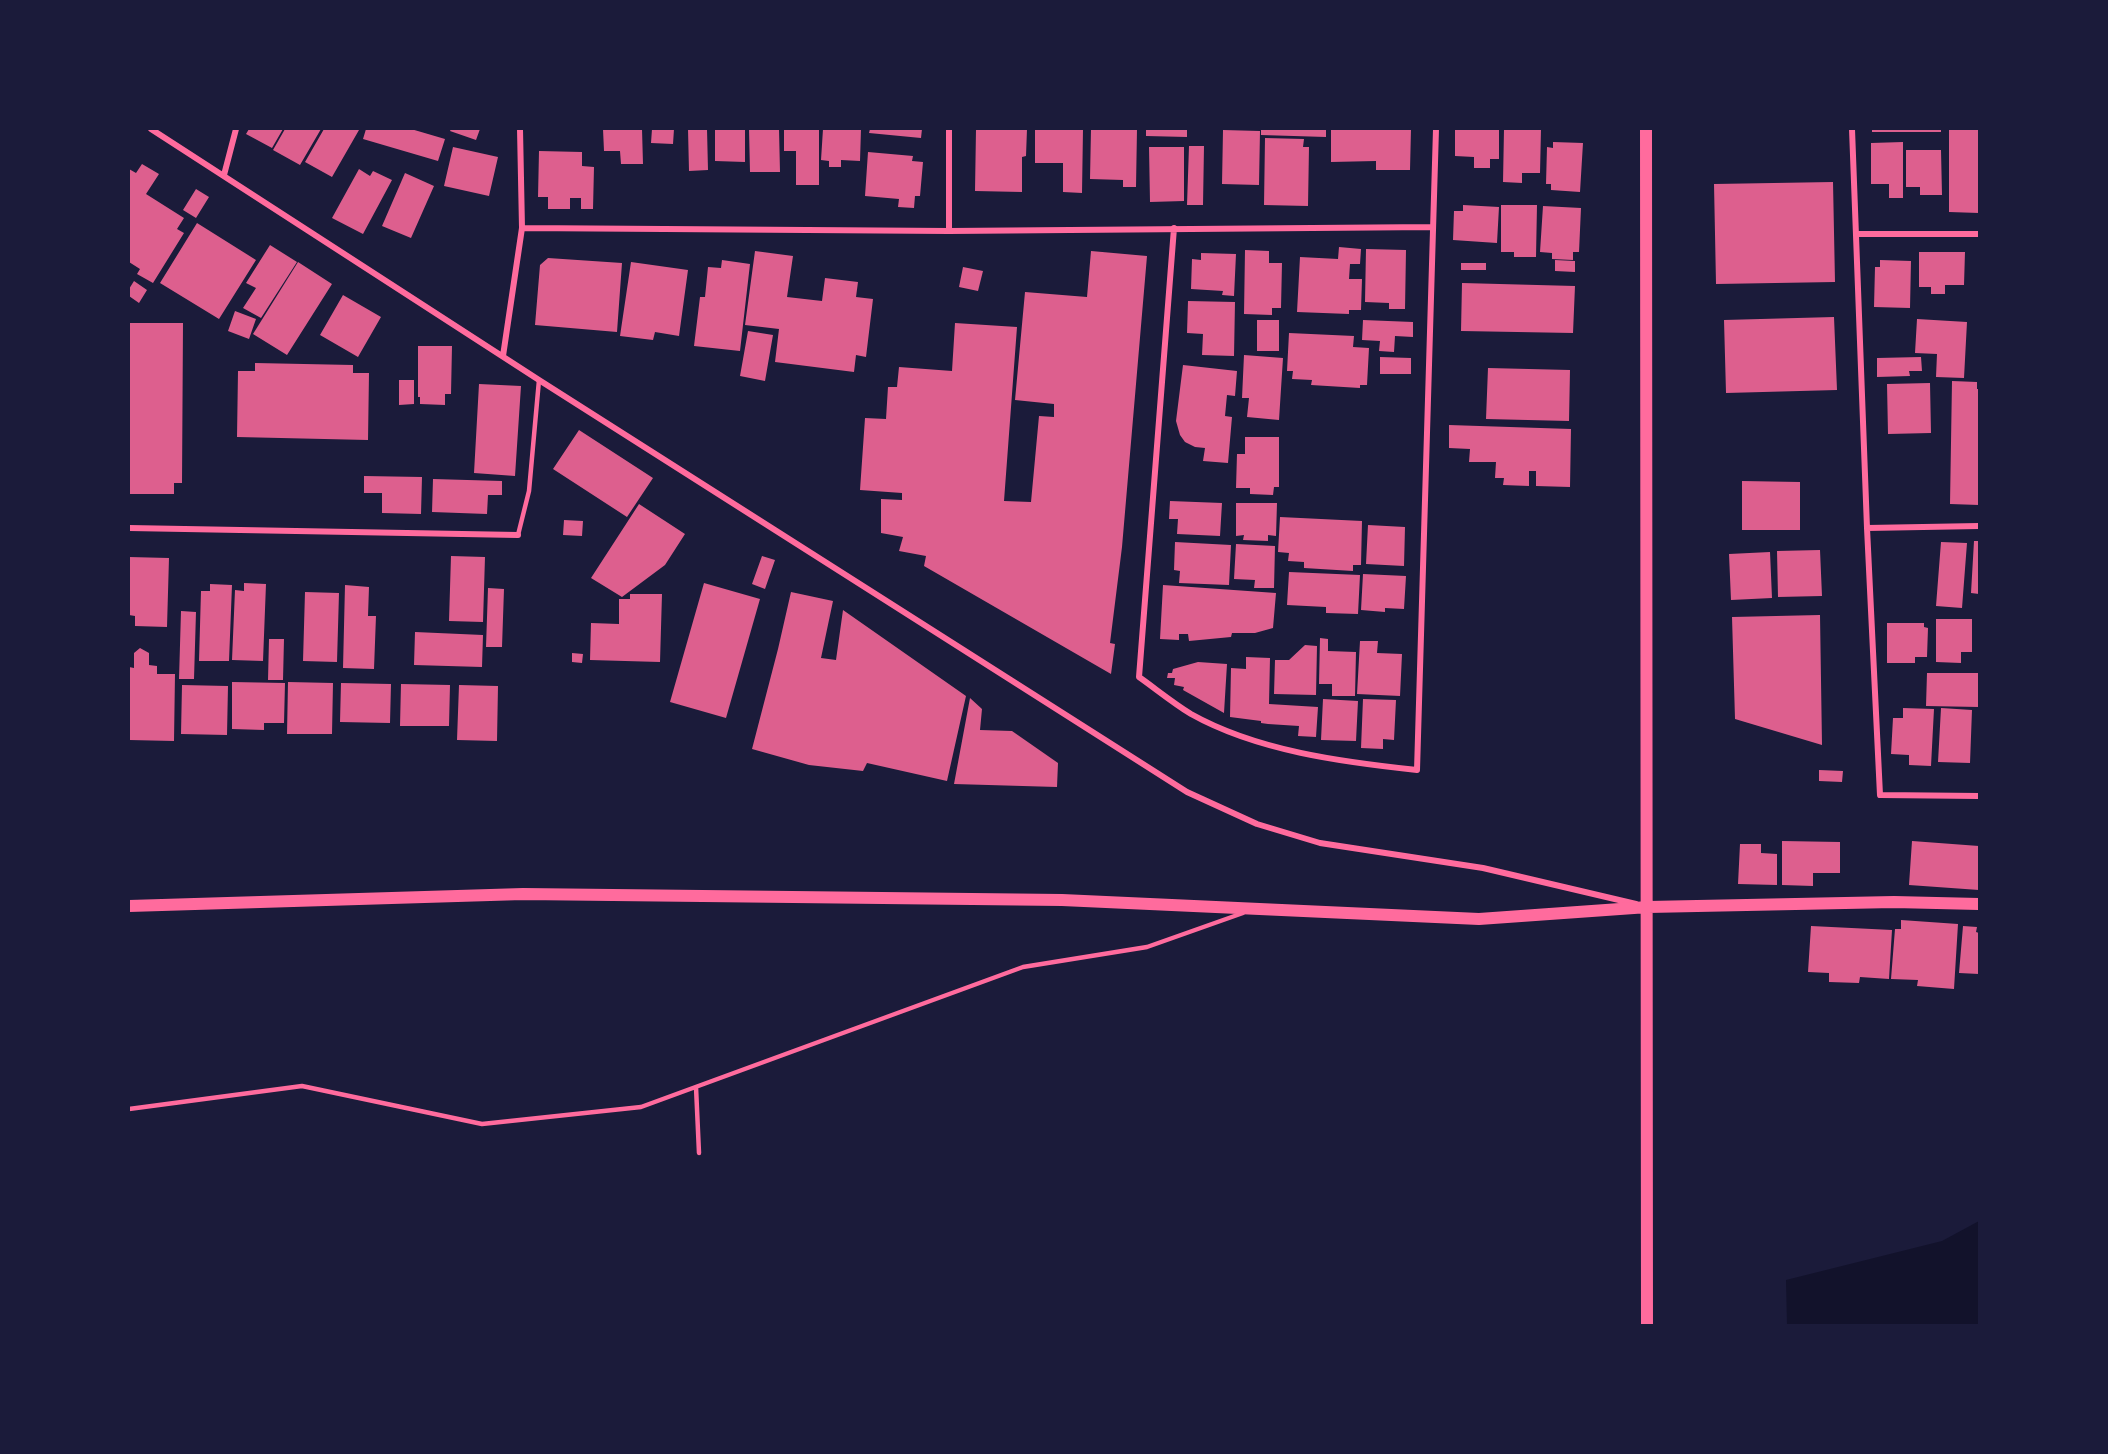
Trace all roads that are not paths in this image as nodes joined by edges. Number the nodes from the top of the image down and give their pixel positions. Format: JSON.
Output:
{"nodes":[{"id":1,"x":152,"y":129,"type":"edge"},
{"id":2,"x":236,"y":129,"type":"edge"},
{"id":3,"x":520,"y":129,"type":"edge"},
{"id":4,"x":949,"y":129,"type":"edge"},
{"id":5,"x":1436,"y":129,"type":"edge"},
{"id":6,"x":1646,"y":129,"type":"edge"},
{"id":7,"x":1852,"y":129,"type":"edge"},
{"id":8,"x":225,"y":175,"type":"junction"},
{"id":9,"x":1433,"y":227,"type":"junction"},
{"id":10,"x":522,"y":228,"type":"junction"},
{"id":11,"x":1174,"y":228,"type":"junction"},
{"id":12,"x":949,"y":231,"type":"junction"},
{"id":13,"x":1856,"y":234,"type":"junction"},
{"id":14,"x":1979,"y":234,"type":"edge"},
{"id":15,"x":503,"y":356,"type":"junction"},
{"id":16,"x":539,"y":380,"type":"junction"},
{"id":17,"x":1979,"y":526,"type":"edge"},
{"id":18,"x":129,"y":528,"type":"edge"},
{"id":19,"x":1867,"y":528,"type":"junction"},
{"id":20,"x":518,"y":535,"type":"joint"},
{"id":21,"x":1979,"y":796,"type":"edge"},
{"id":22,"x":1979,"y":904,"type":"edge"},
{"id":23,"x":129,"y":906,"type":"edge"},
{"id":24,"x":1648,"y":907,"type":"junction"},
{"id":25,"x":1254,"y":909,"type":"junction"},
{"id":26,"x":696,"y":1086,"type":"junction"},
{"id":27,"x":129,"y":1109,"type":"edge"},
{"id":28,"x":699,"y":1153,"type":"dead end"},
{"id":29,"x":1647,"y":1325,"type":"edge"}],
"edges":[{"from":1,"to":8,"type":"street"},
{"from":2,"to":8,"type":"street"},
{"from":3,"to":10,"type":"street"},
{"from":4,"to":12,"type":"street"},
{"from":5,"to":9,"type":"street"},
{"from":6,"to":24,"type":"main road"},
{"from":7,"to":13,"type":"street"},
{"from":8,"to":15,"type":"street"},
{"from":9,"to":11,"type":"street"},
{"from":9,"to":11,"type":"street"},
{"from":10,"to":12,"type":"street"},
{"from":10,"to":15,"type":"street"},
{"from":11,"to":12,"type":"street"},
{"from":13,"to":14,"type":"street"},
{"from":13,"to":19,"type":"street"},
{"from":15,"to":16,"type":"street"},
{"from":16,"to":20,"type":"lane"},
{"from":16,"to":24,"type":"street"},
{"from":17,"to":19,"type":"street"},
{"from":18,"to":20,"type":"street"},
{"from":19,"to":21,"type":"street"},
{"from":22,"to":24,"type":"main road"},
{"from":23,"to":25,"type":"main road"},
{"from":24,"to":25,"type":"main road"},
{"from":24,"to":29,"type":"main road"},
{"from":25,"to":26,"type":"lane"},
{"from":26,"to":27,"type":"lane"},
{"from":26,"to":28,"type":"lane"}]}
